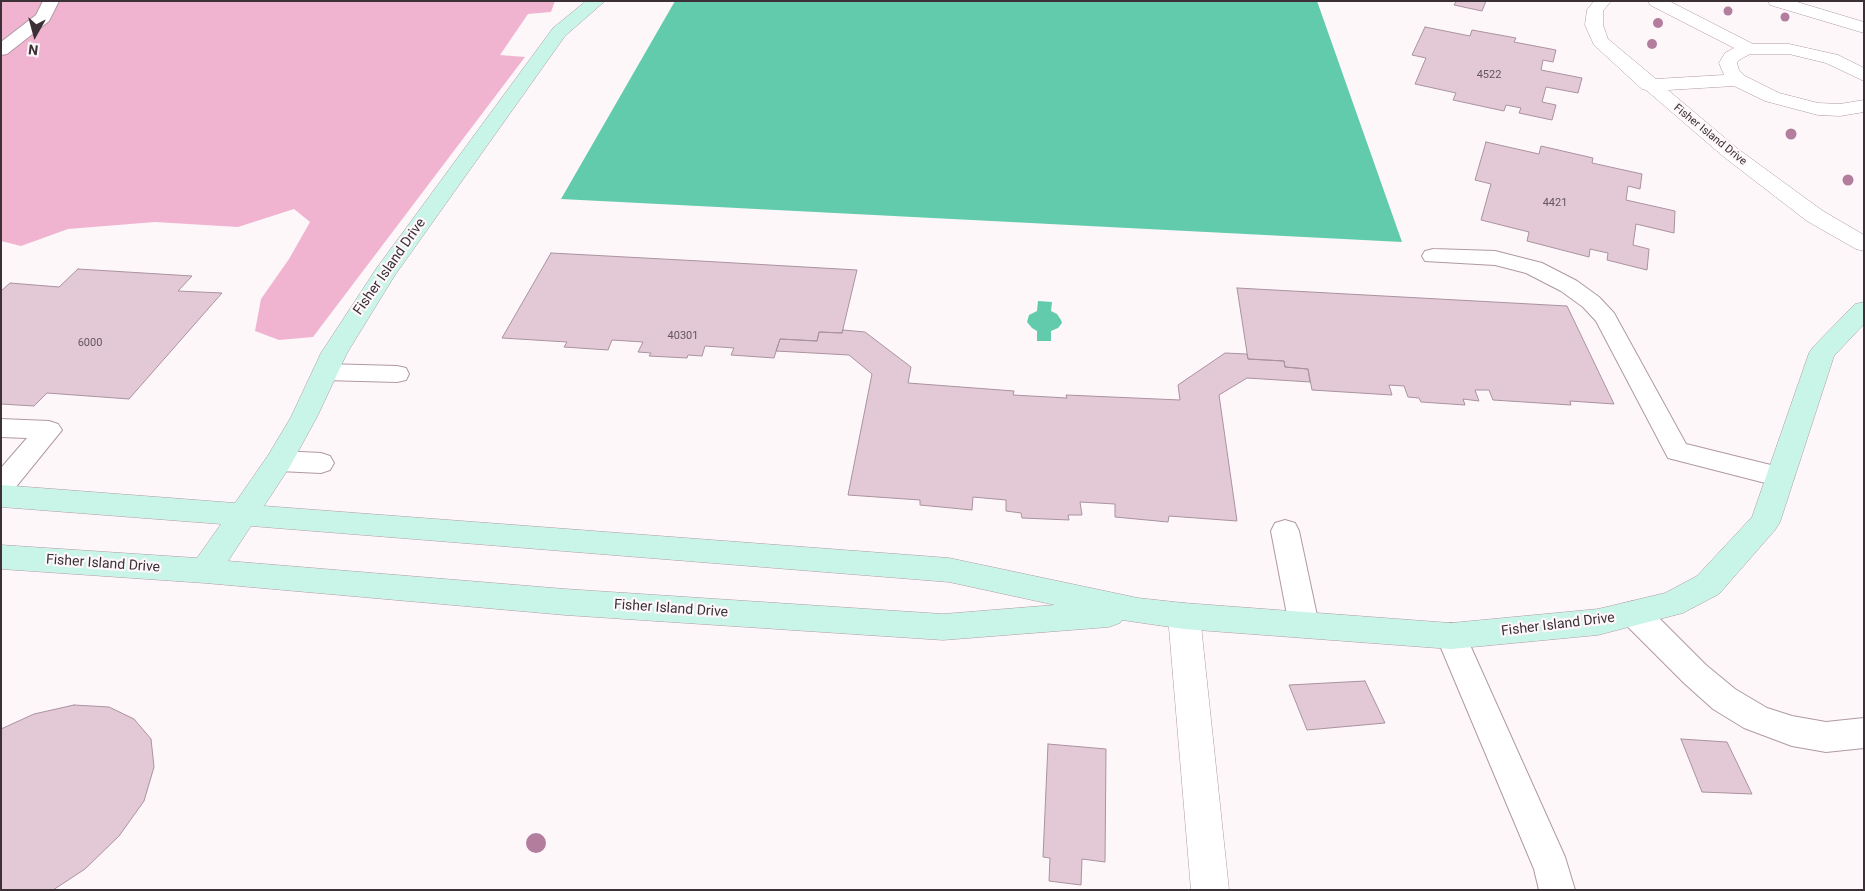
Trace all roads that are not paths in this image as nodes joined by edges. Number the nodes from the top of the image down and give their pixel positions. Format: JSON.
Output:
{"nodes":[{"id":1,"x":51,"y":1,"type":"edge"},
{"id":2,"x":597,"y":1,"type":"edge"},
{"id":3,"x":1603,"y":1,"type":"edge"},
{"id":4,"x":1656,"y":1,"type":"edge"},
{"id":5,"x":1776,"y":1,"type":"edge"},
{"id":6,"x":564,"y":6,"type":"dead end"},
{"id":7,"x":1864,"y":28,"type":"edge"},
{"id":8,"x":559,"y":32,"type":"junction"},
{"id":9,"x":1750,"y":48,"type":"junction"},
{"id":10,"x":1,"y":50,"type":"edge"},
{"id":11,"x":1856,"y":50,"type":"dead end"},
{"id":12,"x":1832,"y":59,"type":"junction"},
{"id":13,"x":1864,"y":75,"type":"edge"},
{"id":14,"x":1738,"y":80,"type":"junction"},
{"id":15,"x":1649,"y":85,"type":"junction"},
{"id":16,"x":1862,"y":108,"type":"edge"},
{"id":17,"x":1864,"y":244,"type":"edge"},
{"id":18,"x":1433,"y":256,"type":"dead end"},
{"id":19,"x":1864,"y":309,"type":"edge"},
{"id":20,"x":325,"y":372,"type":"junction"},
{"id":21,"x":397,"y":374,"type":"dead end"},
{"id":22,"x":1,"y":428,"type":"edge"},
{"id":23,"x":279,"y":461,"type":"junction"},
{"id":24,"x":321,"y":463,"type":"dead end"},
{"id":25,"x":1780,"y":477,"type":"junction"},
{"id":26,"x":1,"y":486,"type":"edge"},
{"id":27,"x":1,"y":496,"type":"edge"},
{"id":28,"x":243,"y":515,"type":"junction"},
{"id":29,"x":1285,"y":531,"type":"dead end"},
{"id":30,"x":1,"y":557,"type":"edge"},
{"id":31,"x":205,"y":571,"type":"junction"},
{"id":32,"x":1138,"y":612,"type":"junction"},
{"id":33,"x":1634,"y":613,"type":"junction"},
{"id":34,"x":1184,"y":616,"type":"junction"},
{"id":35,"x":1304,"y":625,"type":"junction"},
{"id":36,"x":1451,"y":636,"type":"junction"},
{"id":37,"x":1864,"y":733,"type":"edge"},
{"id":38,"x":1210,"y":890,"type":"edge"},
{"id":39,"x":1557,"y":890,"type":"edge"}],
"edges":[{"from":1,"to":10,"type":"lane"},
{"from":2,"to":8,"type":"street","name":"Fisher Island Drive"},
{"from":3,"to":15,"type":"street","name":"Fisher Island Drive"},
{"from":4,"to":9,"type":"street"},
{"from":5,"to":7,"type":"street"},
{"from":6,"to":8,"type":"street","name":"Fisher Island Drive"},
{"from":8,"to":20,"type":"street","name":"Fisher Island Drive"},
{"from":9,"to":12,"type":"street"},
{"from":9,"to":14,"type":"street"},
{"from":11,"to":12,"type":"street"},
{"from":12,"to":13,"type":"street"},
{"from":14,"to":15,"type":"street"},
{"from":14,"to":16,"type":"street"},
{"from":15,"to":17,"type":"street","name":"Fisher Island Drive"},
{"from":18,"to":25,"type":"lane"},
{"from":19,"to":25,"type":"street","name":"Fisher Island Drive"},
{"from":20,"to":21,"type":"lane"},
{"from":20,"to":23,"type":"street","name":"Fisher Island Drive"},
{"from":22,"to":26,"type":"lane"},
{"from":23,"to":24,"type":"lane"},
{"from":23,"to":28,"type":"street","name":"Fisher Island Drive"},
{"from":25,"to":33,"type":"street","name":"Fisher Island Drive"},
{"from":27,"to":28,"type":"street","name":"Fisher Island Drive"},
{"from":28,"to":31,"type":"street","name":"Fisher Island Drive"},
{"from":28,"to":32,"type":"street","name":"Fisher Island Drive"},
{"from":29,"to":35,"type":"lane"},
{"from":30,"to":31,"type":"street","name":"Fisher Island Drive"},
{"from":31,"to":32,"type":"street","name":"Fisher Island Drive"},
{"from":32,"to":34,"type":"street","name":"Fisher Island Drive"},
{"from":33,"to":36,"type":"street","name":"Fisher Island Drive"},
{"from":33,"to":37,"type":"lane"},
{"from":34,"to":35,"type":"street","name":"Fisher Island Drive"},
{"from":34,"to":38,"type":"street"},
{"from":35,"to":36,"type":"street","name":"Fisher Island Drive"},
{"from":36,"to":39,"type":"lane"}]}
